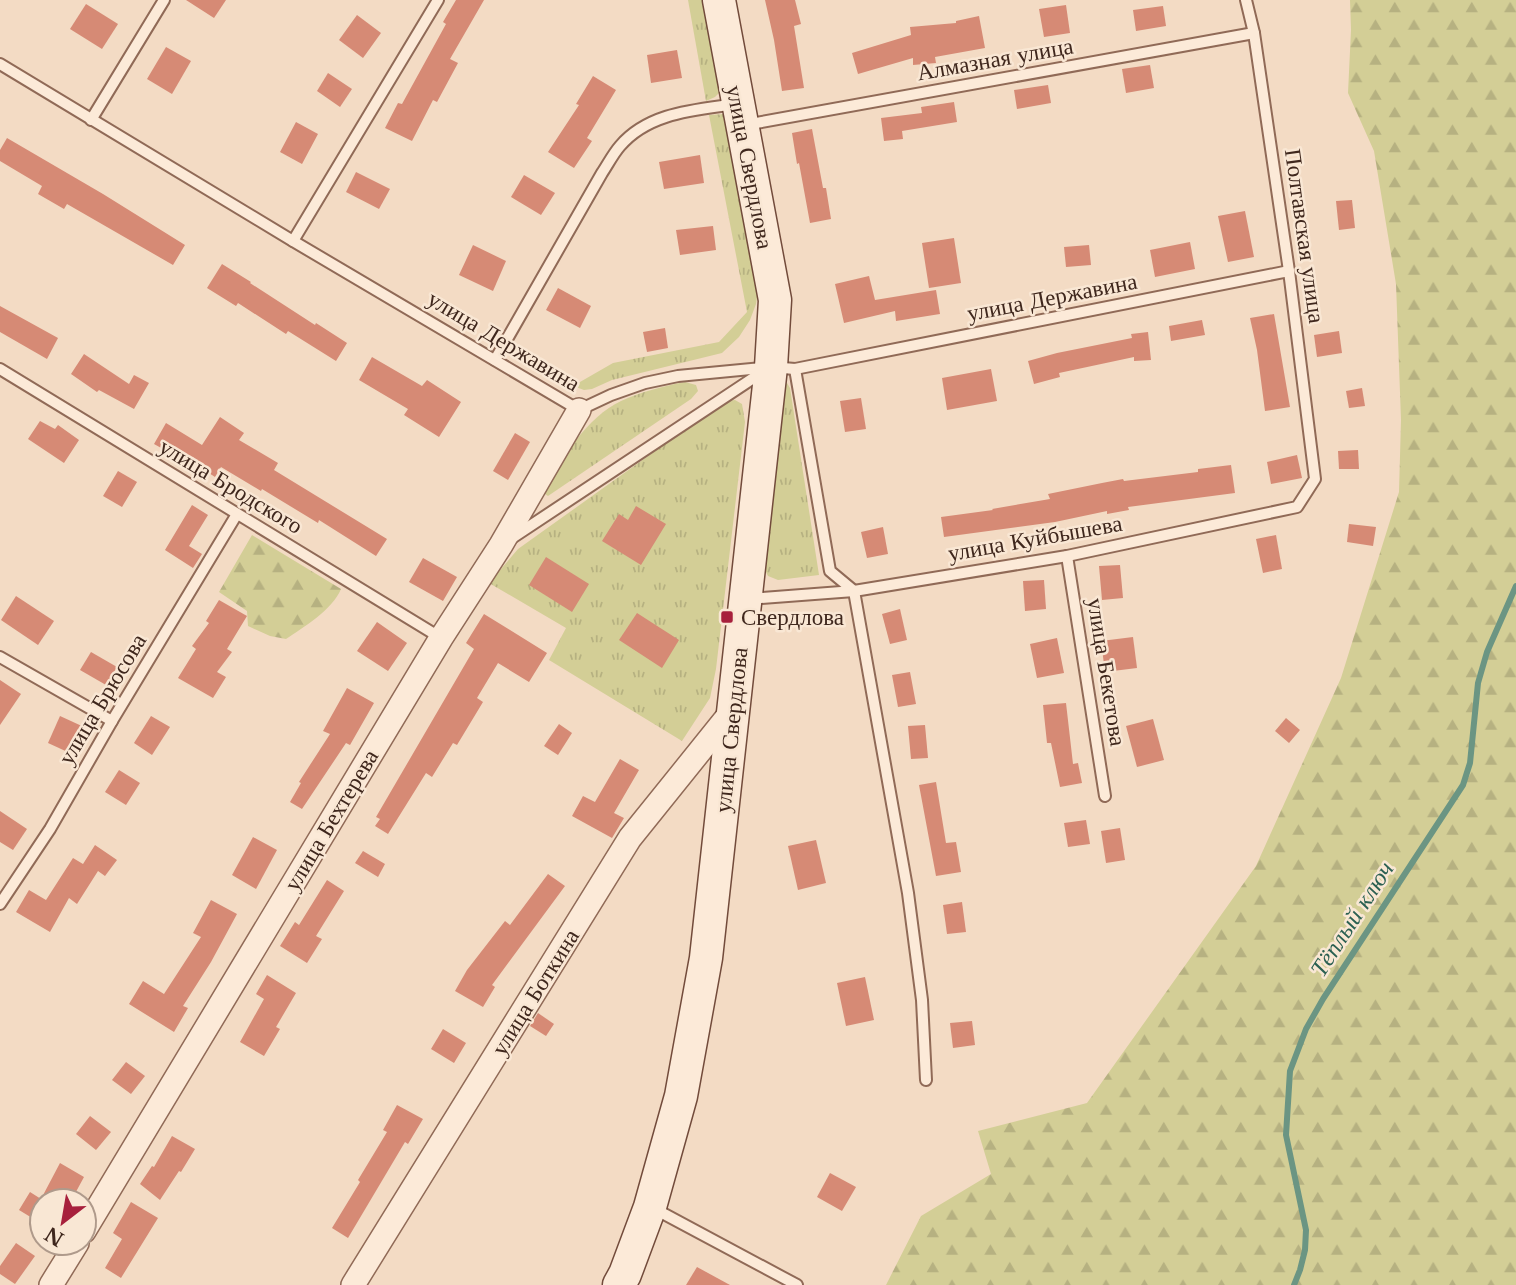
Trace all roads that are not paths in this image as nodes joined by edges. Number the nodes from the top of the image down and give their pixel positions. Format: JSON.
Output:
{"nodes":[{"id":1,"x":164,"y":0,"type":"edge"},
{"id":2,"x":438,"y":0,"type":"edge"},
{"id":3,"x":719,"y":0,"type":"edge"},
{"id":4,"x":1246,"y":0,"type":"edge"},
{"id":5,"x":1254,"y":33,"type":"junction"},
{"id":6,"x":0,"y":64,"type":"edge"},
{"id":7,"x":740,"y":115,"type":"junction"},
{"id":8,"x":91,"y":120,"type":"junction"},
{"id":9,"x":293,"y":241,"type":"junction"},
{"id":10,"x":1289,"y":271,"type":"junction"},
{"id":11,"x":495,"y":360,"type":"junction"},
{"id":12,"x":783,"y":368,"type":"junction"},
{"id":13,"x":0,"y":369,"type":"edge"},
{"id":14,"x":579,"y":410,"type":"junction"},
{"id":15,"x":1315,"y":479,"type":"joint"},
{"id":16,"x":237,"y":514,"type":"junction"},
{"id":17,"x":501,"y":545,"type":"junction"},
{"id":18,"x":1067,"y":555,"type":"junction"},
{"id":19,"x":854,"y":591,"type":"junction"},
{"id":20,"x":745,"y":600,"type":"junction"},
{"id":21,"x":441,"y":638,"type":"junction"},
{"id":22,"x":0,"y":657,"type":"edge"},
{"id":23,"x":733,"y":710,"type":"junction"},
{"id":24,"x":112,"y":721,"type":"junction"},
{"id":25,"x":1105,"y":796,"type":"dead end"},
{"id":26,"x":0,"y":904,"type":"edge"},
{"id":27,"x":926,"y":1080,"type":"dead end"},
{"id":28,"x":650,"y":1207,"type":"junction"},
{"id":29,"x":98,"y":1208,"type":"edge"},
{"id":30,"x":68,"y":1257,"type":"edge"},
{"id":31,"x":51,"y":1285,"type":"edge"},
{"id":32,"x":353,"y":1285,"type":"edge"},
{"id":33,"x":619,"y":1285,"type":"edge"},
{"id":34,"x":797,"y":1285,"type":"edge"}],
"edges":[{"from":1,"to":8,"type":"lane"},
{"from":2,"to":9,"type":"lane"},
{"from":3,"to":7,"type":"street","name":"улица Свердлова"},
{"from":4,"to":5,"type":"lane","name":"Полтавская улица"},
{"from":5,"to":7,"type":"lane","name":"Алмазная улица"},
{"from":5,"to":10,"type":"lane","name":"Полтавская улица"},
{"from":6,"to":8,"type":"lane","name":"улица Державина"},
{"from":7,"to":11,"type":"lane","name":"Алмазная улица"},
{"from":7,"to":12,"type":"street","name":"улица Свердлова"},
{"from":8,"to":9,"type":"lane","name":"улица Державина"},
{"from":9,"to":11,"type":"lane","name":"улица Державина"},
{"from":10,"to":12,"type":"lane","name":"улица Державина"},
{"from":10,"to":15,"type":"lane","name":"Полтавская улица"},
{"from":11,"to":14,"type":"lane","name":"улица Державина"},
{"from":12,"to":14,"type":"lane","name":"улица Державина"},
{"from":12,"to":17,"type":"lane"},
{"from":12,"to":19,"type":"lane"},
{"from":12,"to":20,"type":"street","name":"улица Свердлова"},
{"from":13,"to":16,"type":"lane","name":"улица Бродского"},
{"from":14,"to":17,"type":"street","name":"улица Бехтерева"},
{"from":15,"to":18,"type":"lane","name":"улица Куйбышева"},
{"from":16,"to":21,"type":"lane","name":"улица Бродского"},
{"from":16,"to":24,"type":"lane","name":"улица Брюсова"},
{"from":17,"to":21,"type":"street","name":"улица Бехтерева"},
{"from":18,"to":19,"type":"lane","name":"улица Куйбышева"},
{"from":18,"to":25,"type":"lane","name":"улица Бекетова"},
{"from":19,"to":20,"type":"lane","name":"улица Куйбышева"},
{"from":19,"to":27,"type":"lane"},
{"from":20,"to":23,"type":"street","name":"улица Свердлова"},
{"from":21,"to":29,"type":"street","name":"улица Бехтерева"},
{"from":22,"to":24,"type":"lane"},
{"from":23,"to":28,"type":"street","name":"улица Свердлова"},
{"from":23,"to":32,"type":"street","name":"улица Боткина"},
{"from":24,"to":26,"type":"lane","name":"улица Брюсова"},
{"from":28,"to":33,"type":"street","name":"улица Свердлова"},
{"from":28,"to":34,"type":"lane"},
{"from":30,"to":31,"type":"street"}]}
